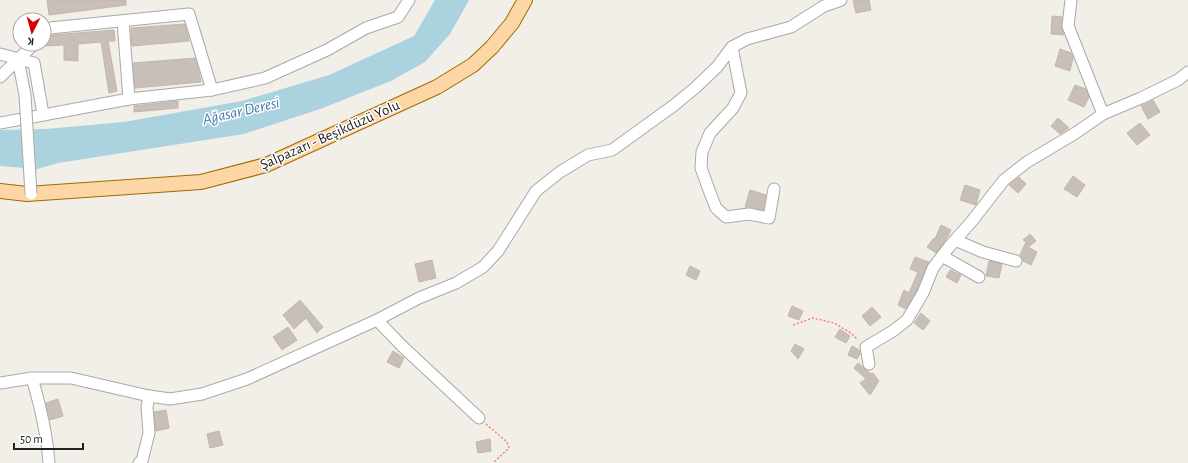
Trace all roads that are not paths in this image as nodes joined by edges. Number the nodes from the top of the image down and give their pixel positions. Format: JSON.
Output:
{"nodes":[{"id":1,"x":409,"y":0,"type":"edge"},
{"id":2,"x":525,"y":0,"type":"edge"},
{"id":3,"x":841,"y":0,"type":"edge"},
{"id":4,"x":1071,"y":0,"type":"edge"},
{"id":5,"x":122,"y":21,"type":"junction"},
{"id":6,"x":52,"y":28,"type":"edge"},
{"id":7,"x":732,"y":47,"type":"junction"},
{"id":8,"x":25,"y":52,"type":"edge"},
{"id":9,"x":0,"y":54,"type":"edge"},
{"id":10,"x":18,"y":59,"type":"junction"},
{"id":11,"x":1188,"y":72,"type":"edge"},
{"id":12,"x":0,"y":77,"type":"edge"},
{"id":13,"x":212,"y":90,"type":"junction"},
{"id":14,"x":129,"y":99,"type":"junction"},
{"id":15,"x":44,"y":114,"type":"junction"},
{"id":16,"x":1103,"y":114,"type":"junction"},
{"id":17,"x":0,"y":123,"type":"edge"},
{"id":18,"x":774,"y":189,"type":"dead end"},
{"id":19,"x":0,"y":191,"type":"edge"},
{"id":20,"x":31,"y":194,"type":"junction"},
{"id":21,"x":955,"y":240,"type":"junction"},
{"id":22,"x":942,"y":256,"type":"junction"},
{"id":23,"x":1016,"y":261,"type":"dead end"},
{"id":24,"x":979,"y":277,"type":"dead end"},
{"id":25,"x":377,"y":320,"type":"junction"},
{"id":26,"x":869,"y":364,"type":"dead end"},
{"id":27,"x":32,"y":378,"type":"junction"},
{"id":28,"x":0,"y":382,"type":"edge"},
{"id":29,"x":149,"y":396,"type":"junction"},
{"id":30,"x":479,"y":418,"type":"road end"},
{"id":31,"x":49,"y":463,"type":"edge"},
{"id":32,"x":139,"y":463,"type":"edge"}],
"edges":[{"from":1,"to":13,"type":"street"},
{"from":2,"to":20,"type":"main road","name":"Şalpazarı - Beşikdüzü Yolu"},
{"from":3,"to":7,"type":"street"},
{"from":4,"to":16,"type":"street"},
{"from":5,"to":6,"type":"street"},
{"from":5,"to":13,"type":"street"},
{"from":5,"to":14,"type":"street"},
{"from":7,"to":18,"type":"street"},
{"from":7,"to":25,"type":"street"},
{"from":8,"to":10,"type":"street"},
{"from":9,"to":10,"type":"street"},
{"from":10,"to":12,"type":"street"},
{"from":10,"to":15,"type":"street"},
{"from":10,"to":20,"type":"street","bridge":true},
{"from":11,"to":16,"type":"street"},
{"from":13,"to":14,"type":"street"},
{"from":14,"to":15,"type":"street"},
{"from":15,"to":17,"type":"street"},
{"from":16,"to":21,"type":"street"},
{"from":19,"to":20,"type":"main road","name":"Şalpazarı - Beşikdüzü Yolu"},
{"from":21,"to":22,"type":"street"},
{"from":21,"to":23,"type":"street"},
{"from":22,"to":24,"type":"street"},
{"from":22,"to":26,"type":"street"},
{"from":25,"to":29,"type":"street"},
{"from":25,"to":30,"type":"street"},
{"from":27,"to":28,"type":"street"},
{"from":27,"to":29,"type":"street"},
{"from":27,"to":31,"type":"street"},
{"from":29,"to":32,"type":"street"}]}
